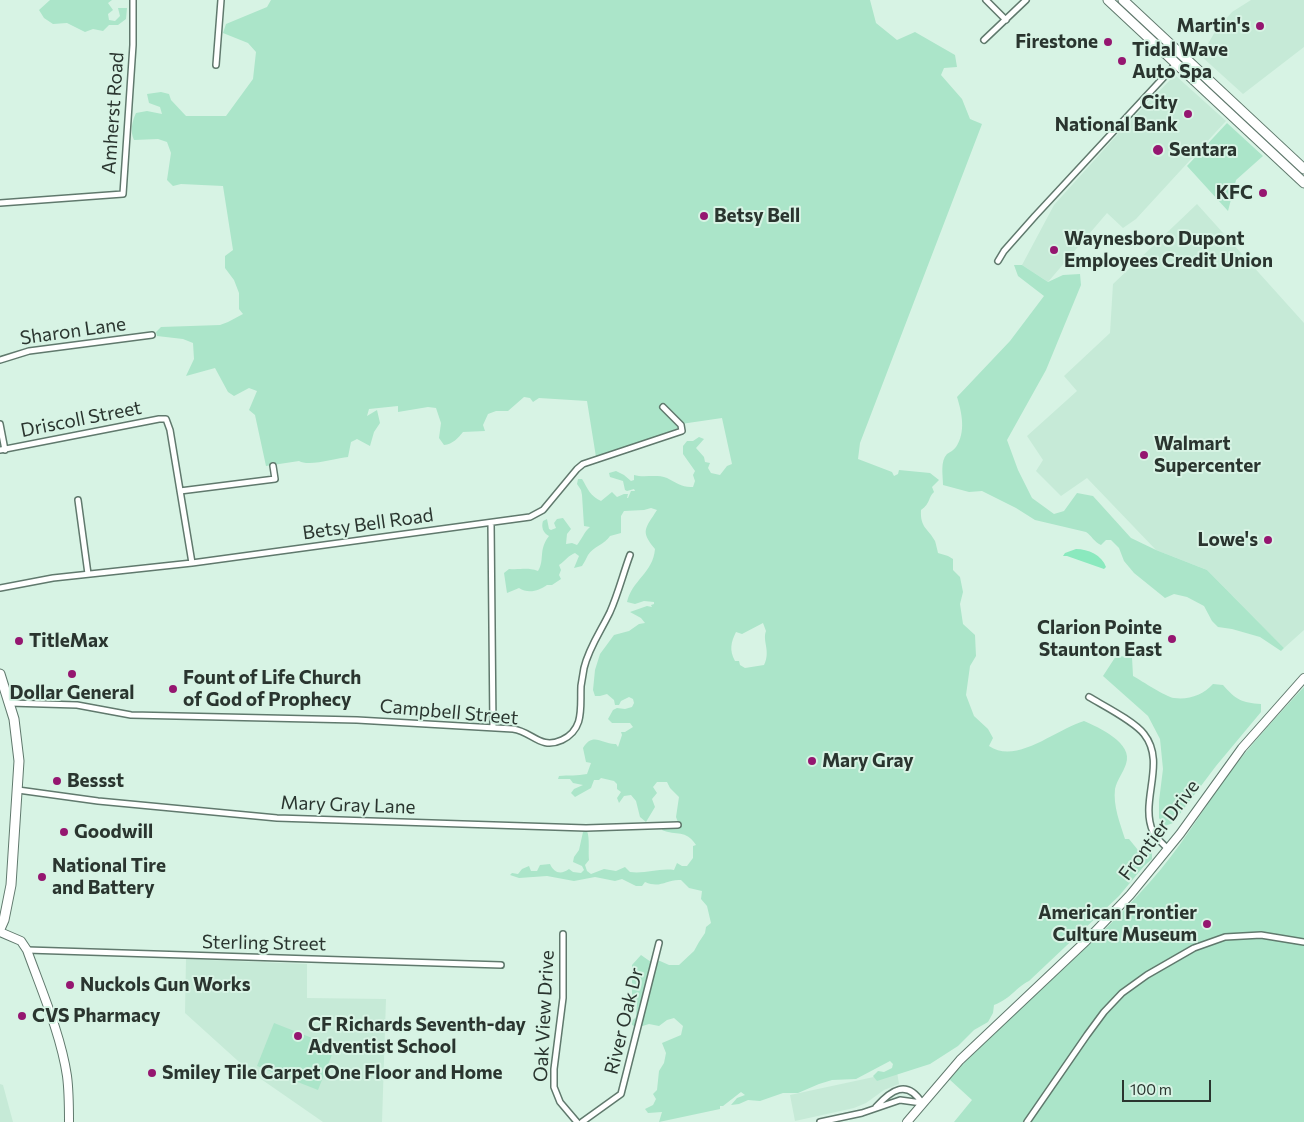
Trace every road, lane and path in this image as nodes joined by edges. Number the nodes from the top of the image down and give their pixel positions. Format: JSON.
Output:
{"nodes":[{"id":1,"x":133,"y":0,"type":"edge"},
{"id":2,"x":221,"y":0,"type":"edge"},
{"id":3,"x":986,"y":0,"type":"edge"},
{"id":4,"x":1026,"y":0,"type":"edge"},
{"id":5,"x":1108,"y":0,"type":"edge"},
{"id":6,"x":1123,"y":0,"type":"edge"},
{"id":7,"x":1006,"y":20,"type":"junction"},
{"id":8,"x":984,"y":40,"type":"dead end"},
{"id":9,"x":1186,"y":58,"type":"junction"},
{"id":10,"x":1176,"y":63,"type":"junction"},
{"id":11,"x":216,"y":65,"type":"dead end"},
{"id":12,"x":1304,"y":168,"type":"edge"},
{"id":13,"x":1304,"y":183,"type":"edge"},
{"id":14,"x":0,"y":204,"type":"edge"},
{"id":15,"x":998,"y":261,"type":"dead end"},
{"id":16,"x":152,"y":335,"type":"dead end"},
{"id":17,"x":0,"y":360,"type":"edge"},
{"id":18,"x":664,"y":407,"type":"dead end"},
{"id":19,"x":0,"y":424,"type":"edge"},
{"id":20,"x":2,"y":450,"type":"edge"},
{"id":21,"x":273,"y":466,"type":"dead end"},
{"id":22,"x":180,"y":491,"type":"junction"},
{"id":23,"x":78,"y":500,"type":"dead end"},
{"id":24,"x":491,"y":523,"type":"junction"},
{"id":25,"x":630,"y":555,"type":"dead end"},
{"id":26,"x":192,"y":563,"type":"junction"},
{"id":27,"x":88,"y":574,"type":"junction"},
{"id":28,"x":0,"y":588,"type":"edge"},
{"id":29,"x":0,"y":674,"type":"edge"},
{"id":30,"x":1304,"y":678,"type":"edge"},
{"id":31,"x":6,"y":697,"type":"edge"},
{"id":32,"x":1089,"y":697,"type":"dead end"},
{"id":33,"x":493,"y":728,"type":"junction"},
{"id":34,"x":18,"y":790,"type":"junction"},
{"id":35,"x":678,"y":824,"type":"dead end"},
{"id":36,"x":1168,"y":849,"type":"junction"},
{"id":37,"x":0,"y":931,"type":"edge"},
{"id":38,"x":563,"y":934,"type":"dead end"},
{"id":39,"x":1304,"y":942,"type":"edge"},
{"id":40,"x":659,"y":943,"type":"dead end"},
{"id":41,"x":27,"y":950,"type":"junction"},
{"id":42,"x":500,"y":965,"type":"dead end"},
{"id":43,"x":922,"y":1103,"type":"junction"},
{"id":44,"x":875,"y":1108,"type":"junction"},
{"id":45,"x":70,"y":1122,"type":"edge"},
{"id":46,"x":577,"y":1122,"type":"edge"},
{"id":47,"x":582,"y":1122,"type":"edge"},
{"id":48,"x":820,"y":1122,"type":"edge"},
{"id":49,"x":907,"y":1122,"type":"edge"},
{"id":50,"x":1027,"y":1122,"type":"edge"}],
"edges":[{"from":1,"to":14,"type":"street","name":"Amherst Road"},
{"from":2,"to":11,"type":"street"},
{"from":3,"to":7,"type":"street"},
{"from":4,"to":7,"type":"street"},
{"from":5,"to":10,"type":"main road"},
{"from":6,"to":9,"type":"main road"},
{"from":7,"to":8,"type":"street"},
{"from":9,"to":10,"type":"street"},
{"from":9,"to":12,"type":"main road"},
{"from":10,"to":13,"type":"main road"},
{"from":10,"to":15,"type":"street"},
{"from":16,"to":17,"type":"street","name":"Sharon Lane"},
{"from":18,"to":24,"type":"street","name":"Betsy Bell Road"},
{"from":19,"to":20,"type":"street"},
{"from":20,"to":22,"type":"street","name":"Driscoll Street"},
{"from":21,"to":22,"type":"street"},
{"from":22,"to":26,"type":"street"},
{"from":23,"to":27,"type":"street"},
{"from":24,"to":26,"type":"street","name":"Betsy Bell Road"},
{"from":24,"to":33,"type":"street"},
{"from":25,"to":33,"type":"street","name":"Campbell Street"},
{"from":26,"to":27,"type":"street","name":"Betsy Bell Road"},
{"from":27,"to":28,"type":"street","name":"Betsy Bell Road"},
{"from":29,"to":31,"type":"main road"},
{"from":30,"to":36,"type":"street","name":"Frontier Drive"},
{"from":31,"to":33,"type":"street","name":"Campbell Street"},
{"from":31,"to":34,"type":"main road"},
{"from":32,"to":36,"type":"street"},
{"from":34,"to":35,"type":"street","name":"Mary Gray Lane"},
{"from":34,"to":37,"type":"main road"},
{"from":36,"to":43,"type":"street","name":"Frontier Drive"},
{"from":37,"to":41,"type":"street"},
{"from":38,"to":46,"type":"street","name":"Oak View Drive"},
{"from":39,"to":50,"type":"street"},
{"from":40,"to":47,"type":"street","name":"River Oak Dr"},
{"from":41,"to":42,"type":"street","name":"Sterling Street"},
{"from":41,"to":45,"type":"street"},
{"from":43,"to":44,"type":"street"},
{"from":43,"to":44,"type":"street"},
{"from":43,"to":49,"type":"street","name":"Frontier Drive"},
{"from":44,"to":48,"type":"street"}]}
